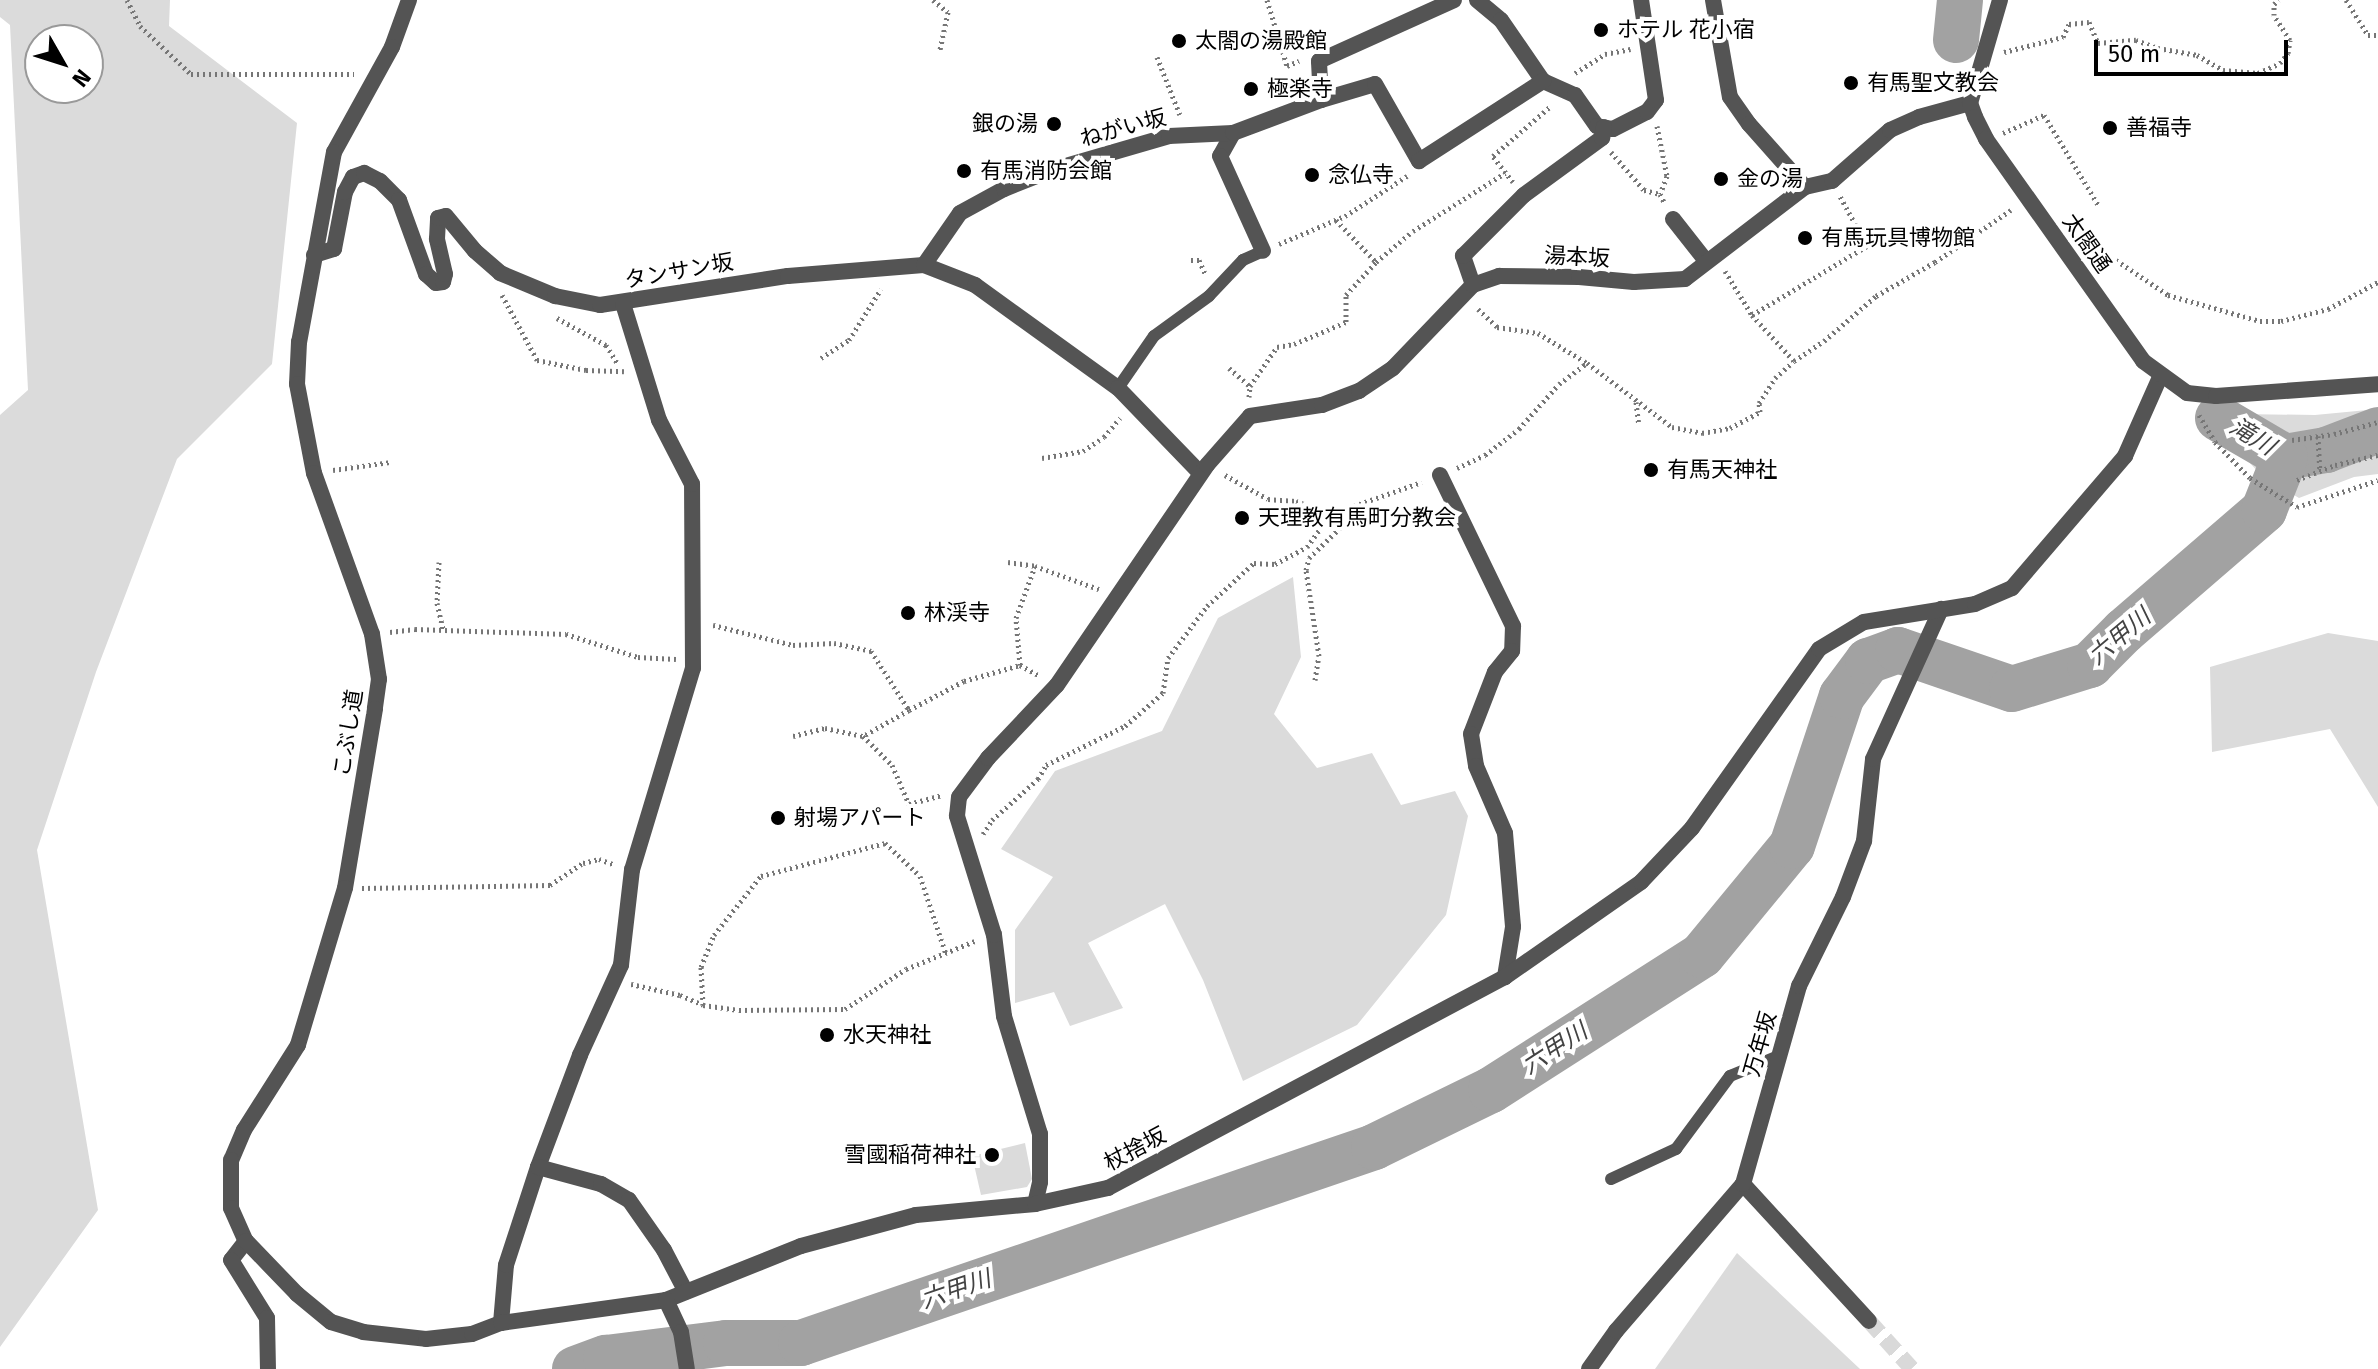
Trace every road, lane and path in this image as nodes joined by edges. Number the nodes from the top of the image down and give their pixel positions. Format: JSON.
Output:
{"nodes":[{"id":1,"x":127,"y":0,"type":"edge"},
{"id":2,"x":409,"y":0,"type":"edge"},
{"id":3,"x":933,"y":0,"type":"edge"},
{"id":4,"x":1267,"y":0,"type":"edge"},
{"id":5,"x":1454,"y":0,"type":"edge"},
{"id":6,"x":1477,"y":0,"type":"edge"},
{"id":7,"x":1641,"y":0,"type":"edge"},
{"id":8,"x":1713,"y":0,"type":"edge"},
{"id":9,"x":2000,"y":0,"type":"edge"},
{"id":10,"x":2279,"y":0,"type":"edge"},
{"id":11,"x":2346,"y":0,"type":"edge"},
{"id":12,"x":2378,"y":35,"type":"edge"},
{"id":13,"x":1648,"y":46,"type":"junction"},
{"id":14,"x":940,"y":51,"type":"dead end"},
{"id":15,"x":1986,"y":54,"type":"junction"},
{"id":16,"x":1157,"y":57,"type":"dead end"},
{"id":17,"x":1319,"y":61,"type":"junction"},
{"id":18,"x":326,"y":73,"type":"dead end"},
{"id":19,"x":1543,"y":81,"type":"junction"},
{"id":20,"x":1567,"y":91,"type":"junction"},
{"id":21,"x":1321,"y":100,"type":"junction"},
{"id":22,"x":1970,"y":103,"type":"junction"},
{"id":23,"x":1651,"y":106,"type":"junction"},
{"id":24,"x":1233,"y":133,"type":"junction"},
{"id":25,"x":1603,"y":133,"type":"junction"},
{"id":26,"x":1188,"y":135,"type":"junction"},
{"id":27,"x":1987,"y":140,"type":"junction"},
{"id":28,"x":1419,"y":161,"type":"junction"},
{"id":29,"x":1832,"y":181,"type":"junction"},
{"id":30,"x":1805,"y":187,"type":"junction"},
{"id":31,"x":2028,"y":198,"type":"junction"},
{"id":32,"x":2099,"y":206,"type":"dead end"},
{"id":33,"x":1336,"y":219,"type":"junction"},
{"id":34,"x":1673,"y":219,"type":"dead end"},
{"id":35,"x":1263,"y":251,"type":"junction"},
{"id":36,"x":314,"y":255,"type":"junction"},
{"id":37,"x":1710,"y":258,"type":"junction"},
{"id":38,"x":1376,"y":262,"type":"junction"},
{"id":39,"x":2075,"y":263,"type":"junction"},
{"id":40,"x":924,"y":265,"type":"junction"},
{"id":41,"x":893,"y":267,"type":"junction"},
{"id":42,"x":2378,"y":282,"type":"edge"},
{"id":43,"x":1468,"y":289,"type":"junction"},
{"id":44,"x":501,"y":293,"type":"dead end"},
{"id":45,"x":515,"y":299,"type":"dead end"},
{"id":46,"x":623,"y":304,"type":"junction"},
{"id":47,"x":1752,"y":315,"type":"junction"},
{"id":48,"x":555,"y":317,"type":"dead end"},
{"id":49,"x":525,"y":337,"type":"dead end"},
{"id":50,"x":821,"y":358,"type":"dead end"},
{"id":51,"x":1794,"y":361,"type":"junction"},
{"id":52,"x":1587,"y":363,"type":"junction"},
{"id":53,"x":1229,"y":368,"type":"dead end"},
{"id":54,"x":623,"y":371,"type":"junction"},
{"id":55,"x":644,"y":373,"type":"junction"},
{"id":56,"x":2160,"y":377,"type":"junction"},
{"id":57,"x":2378,"y":384,"type":"edge"},
{"id":58,"x":1250,"y":386,"type":"junction"},
{"id":59,"x":1118,"y":388,"type":"junction"},
{"id":60,"x":2187,"y":393,"type":"junction"},
{"id":61,"x":1636,"y":401,"type":"junction"},
{"id":62,"x":1134,"y":403,"type":"junction"},
{"id":63,"x":1250,"y":416,"type":"junction"},
{"id":64,"x":2378,"y":422,"type":"edge"},
{"id":65,"x":1639,"y":425,"type":"dead end"},
{"id":66,"x":2318,"y":436,"type":"junction"},
{"id":67,"x":2292,"y":440,"type":"dead end"},
{"id":68,"x":2378,"y":455,"type":"edge"},
{"id":69,"x":1042,"y":458,"type":"dead end"},
{"id":70,"x":391,"y":462,"type":"dead end"},
{"id":71,"x":1204,"y":469,"type":"junction"},
{"id":72,"x":2320,"y":471,"type":"junction"},
{"id":73,"x":314,"y":473,"type":"junction"},
{"id":74,"x":1440,"y":475,"type":"junction"},
{"id":75,"x":2297,"y":480,"type":"dead end"},
{"id":76,"x":2378,"y":480,"type":"edge"},
{"id":77,"x":1341,"y":511,"type":"junction"},
{"id":78,"x":1331,"y":514,"type":"junction"},
{"id":79,"x":439,"y":562,"type":"dead end"},
{"id":80,"x":1008,"y":562,"type":"dead end"},
{"id":81,"x":1035,"y":566,"type":"junction"},
{"id":82,"x":1118,"y":596,"type":"junction"},
{"id":83,"x":1941,"y":609,"type":"junction"},
{"id":84,"x":406,"y":630,"type":"dead end"},
{"id":85,"x":443,"y":630,"type":"junction"},
{"id":86,"x":692,"y":636,"type":"junction"},
{"id":87,"x":692,"y":660,"type":"junction"},
{"id":88,"x":1020,"y":665,"type":"junction"},
{"id":89,"x":1315,"y":680,"type":"dead end"},
{"id":90,"x":1057,"y":685,"type":"junction"},
{"id":91,"x":909,"y":710,"type":"junction"},
{"id":92,"x":793,"y":736,"type":"dead end"},
{"id":93,"x":863,"y":736,"type":"junction"},
{"id":94,"x":959,"y":797,"type":"junction"},
{"id":95,"x":973,"y":864,"type":"junction"},
{"id":96,"x":632,"y":870,"type":"junction"},
{"id":97,"x":345,"y":888,"type":"junction"},
{"id":98,"x":994,"y":935,"type":"junction"},
{"id":99,"x":946,"y":954,"type":"junction"},
{"id":100,"x":1505,"y":977,"type":"junction"},
{"id":101,"x":614,"y":981,"type":"junction"},
{"id":102,"x":703,"y":1005,"type":"junction"},
{"id":103,"x":1781,"y":1055,"type":"junction"},
{"id":104,"x":538,"y":1167,"type":"junction"},
{"id":105,"x":1611,"y":1179,"type":"dead end"},
{"id":106,"x":1743,"y":1184,"type":"junction"},
{"id":107,"x":1035,"y":1204,"type":"junction"},
{"id":108,"x":246,"y":1241,"type":"junction"},
{"id":109,"x":686,"y":1292,"type":"junction"},
{"id":110,"x":666,"y":1300,"type":"junction"},
{"id":111,"x":1869,"y":1321,"type":"tunnel mouth"},
{"id":112,"x":501,"y":1323,"type":"junction"},
{"id":113,"x":268,"y":1369,"type":"edge"},
{"id":114,"x":687,"y":1369,"type":"edge"},
{"id":115,"x":1589,"y":1369,"type":"edge"}],
"edges":[{"from":1,"to":18,"type":"path"},
{"from":2,"to":36,"type":"street","name":"こぶし道"},
{"from":3,"to":14,"type":"path"},
{"from":4,"to":17,"type":"path"},
{"from":5,"to":17,"type":"street"},
{"from":6,"to":19,"type":"street"},
{"from":7,"to":13,"type":"street"},
{"from":8,"to":30,"type":"street"},
{"from":9,"to":15,"type":"street"},
{"from":10,"to":15,"type":"path"},
{"from":11,"to":12,"type":"path"},
{"from":13,"to":20,"type":"path"},
{"from":13,"to":23,"type":"street"},
{"from":15,"to":22,"type":"street"},
{"from":16,"to":26,"type":"path"},
{"from":17,"to":21,"type":"street"},
{"from":19,"to":20,"type":"street"},
{"from":19,"to":28,"type":"street"},
{"from":20,"to":25,"type":"street"},
{"from":20,"to":38,"type":"path"},
{"from":21,"to":24,"type":"street","name":"ねがい坂"},
{"from":21,"to":28,"type":"street","name":"ねがい坂"},
{"from":22,"to":27,"type":"street","name":"太閤通"},
{"from":22,"to":29,"type":"street","name":"湯本坂"},
{"from":23,"to":25,"type":"street"},
{"from":23,"to":25,"type":"path"},
{"from":24,"to":26,"type":"street","name":"ねがい坂"},
{"from":24,"to":35,"type":"street"},
{"from":25,"to":43,"type":"street"},
{"from":26,"to":40,"type":"street","name":"ねがい坂"},
{"from":27,"to":31,"type":"street","name":"太閤通"},
{"from":27,"to":32,"type":"path"},
{"from":28,"to":33,"type":"path"},
{"from":29,"to":30,"type":"street","name":"湯本坂"},
{"from":29,"to":47,"type":"path"},
{"from":30,"to":37,"type":"street","name":"湯本坂"},
{"from":31,"to":39,"type":"street","name":"太閤通"},
{"from":31,"to":51,"type":"path"},
{"from":33,"to":35,"type":"path"},
{"from":33,"to":38,"type":"path"},
{"from":34,"to":37,"type":"street"},
{"from":35,"to":59,"type":"lane"},
{"from":36,"to":46,"type":"street","name":"タンサン坂"},
{"from":36,"to":73,"type":"street","name":"こぶし道"},
{"from":37,"to":43,"type":"street","name":"湯本坂"},
{"from":37,"to":47,"type":"path"},
{"from":38,"to":58,"type":"path"},
{"from":39,"to":42,"type":"path"},
{"from":39,"to":56,"type":"street","name":"太閤通"},
{"from":40,"to":41,"type":"street","name":"タンサン坂"},
{"from":40,"to":59,"type":"street","name":"タンサン坂"},
{"from":41,"to":46,"type":"street","name":"タンサン坂"},
{"from":41,"to":50,"type":"path"},
{"from":43,"to":52,"type":"path"},
{"from":43,"to":63,"type":"street"},
{"from":44,"to":45,"type":"path"},
{"from":46,"to":55,"type":"street"},
{"from":47,"to":51,"type":"path"},
{"from":48,"to":54,"type":"path"},
{"from":49,"to":54,"type":"path"},
{"from":51,"to":61,"type":"path"},
{"from":52,"to":61,"type":"path"},
{"from":52,"to":74,"type":"path"},
{"from":53,"to":58,"type":"path"},
{"from":54,"to":55,"type":"path"},
{"from":55,"to":86,"type":"street"},
{"from":56,"to":60,"type":"street","name":"太閤通"},
{"from":56,"to":83,"type":"street","name":"杖捨坂"},
{"from":57,"to":60,"type":"street"},
{"from":58,"to":63,"type":"path"},
{"from":59,"to":62,"type":"street","name":"タンサン坂"},
{"from":60,"to":76,"type":"path"},
{"from":61,"to":65,"type":"path"},
{"from":62,"to":69,"type":"path"},
{"from":62,"to":71,"type":"street","name":"タンサン坂"},
{"from":63,"to":71,"type":"street"},
{"from":64,"to":66,"type":"path"},
{"from":66,"to":67,"type":"path"},
{"from":66,"to":72,"type":"path"},
{"from":68,"to":72,"type":"path"},
{"from":70,"to":73,"type":"path"},
{"from":71,"to":78,"type":"path"},
{"from":71,"to":82,"type":"street"},
{"from":72,"to":75,"type":"path"},
{"from":73,"to":97,"type":"street","name":"こぶし道"},
{"from":74,"to":77,"type":"path"},
{"from":74,"to":100,"type":"street"},
{"from":77,"to":78,"type":"path"},
{"from":77,"to":89,"type":"path"},
{"from":78,"to":95,"type":"path"},
{"from":79,"to":85,"type":"path"},
{"from":80,"to":81,"type":"path"},
{"from":81,"to":82,"type":"path"},
{"from":81,"to":88,"type":"path"},
{"from":82,"to":90,"type":"street"},
{"from":83,"to":100,"type":"street","name":"杖捨坂"},
{"from":83,"to":103,"type":"street","name":"万年坂"},
{"from":84,"to":85,"type":"path"},
{"from":85,"to":87,"type":"path"},
{"from":86,"to":87,"type":"street"},
{"from":86,"to":91,"type":"path"},
{"from":87,"to":96,"type":"street"},
{"from":88,"to":90,"type":"path"},
{"from":88,"to":91,"type":"path"},
{"from":90,"to":94,"type":"street"},
{"from":91,"to":93,"type":"path"},
{"from":92,"to":93,"type":"path"},
{"from":93,"to":94,"type":"path"},
{"from":94,"to":95,"type":"street"},
{"from":95,"to":98,"type":"street"},
{"from":96,"to":97,"type":"path"},
{"from":96,"to":101,"type":"street"},
{"from":97,"to":108,"type":"street","name":"こぶし道"},
{"from":98,"to":99,"type":"path"},
{"from":98,"to":107,"type":"street"},
{"from":99,"to":102,"type":"path"},
{"from":99,"to":102,"type":"path"},
{"from":100,"to":107,"type":"street","name":"杖捨坂"},
{"from":101,"to":102,"type":"path"},
{"from":101,"to":104,"type":"street"},
{"from":103,"to":105,"type":"lane"},
{"from":103,"to":106,"type":"street","name":"万年坂"},
{"from":104,"to":109,"type":"street"},
{"from":104,"to":112,"type":"street"},
{"from":106,"to":111,"type":"street"},
{"from":106,"to":115,"type":"street","name":"万年坂"},
{"from":107,"to":109,"type":"street","name":"杖捨坂"},
{"from":108,"to":112,"type":"street","name":"杖捨坂"},
{"from":108,"to":113,"type":"street"},
{"from":109,"to":110,"type":"street","name":"杖捨坂"},
{"from":110,"to":112,"type":"street","name":"杖捨坂"},
{"from":110,"to":114,"type":"street"}]}
